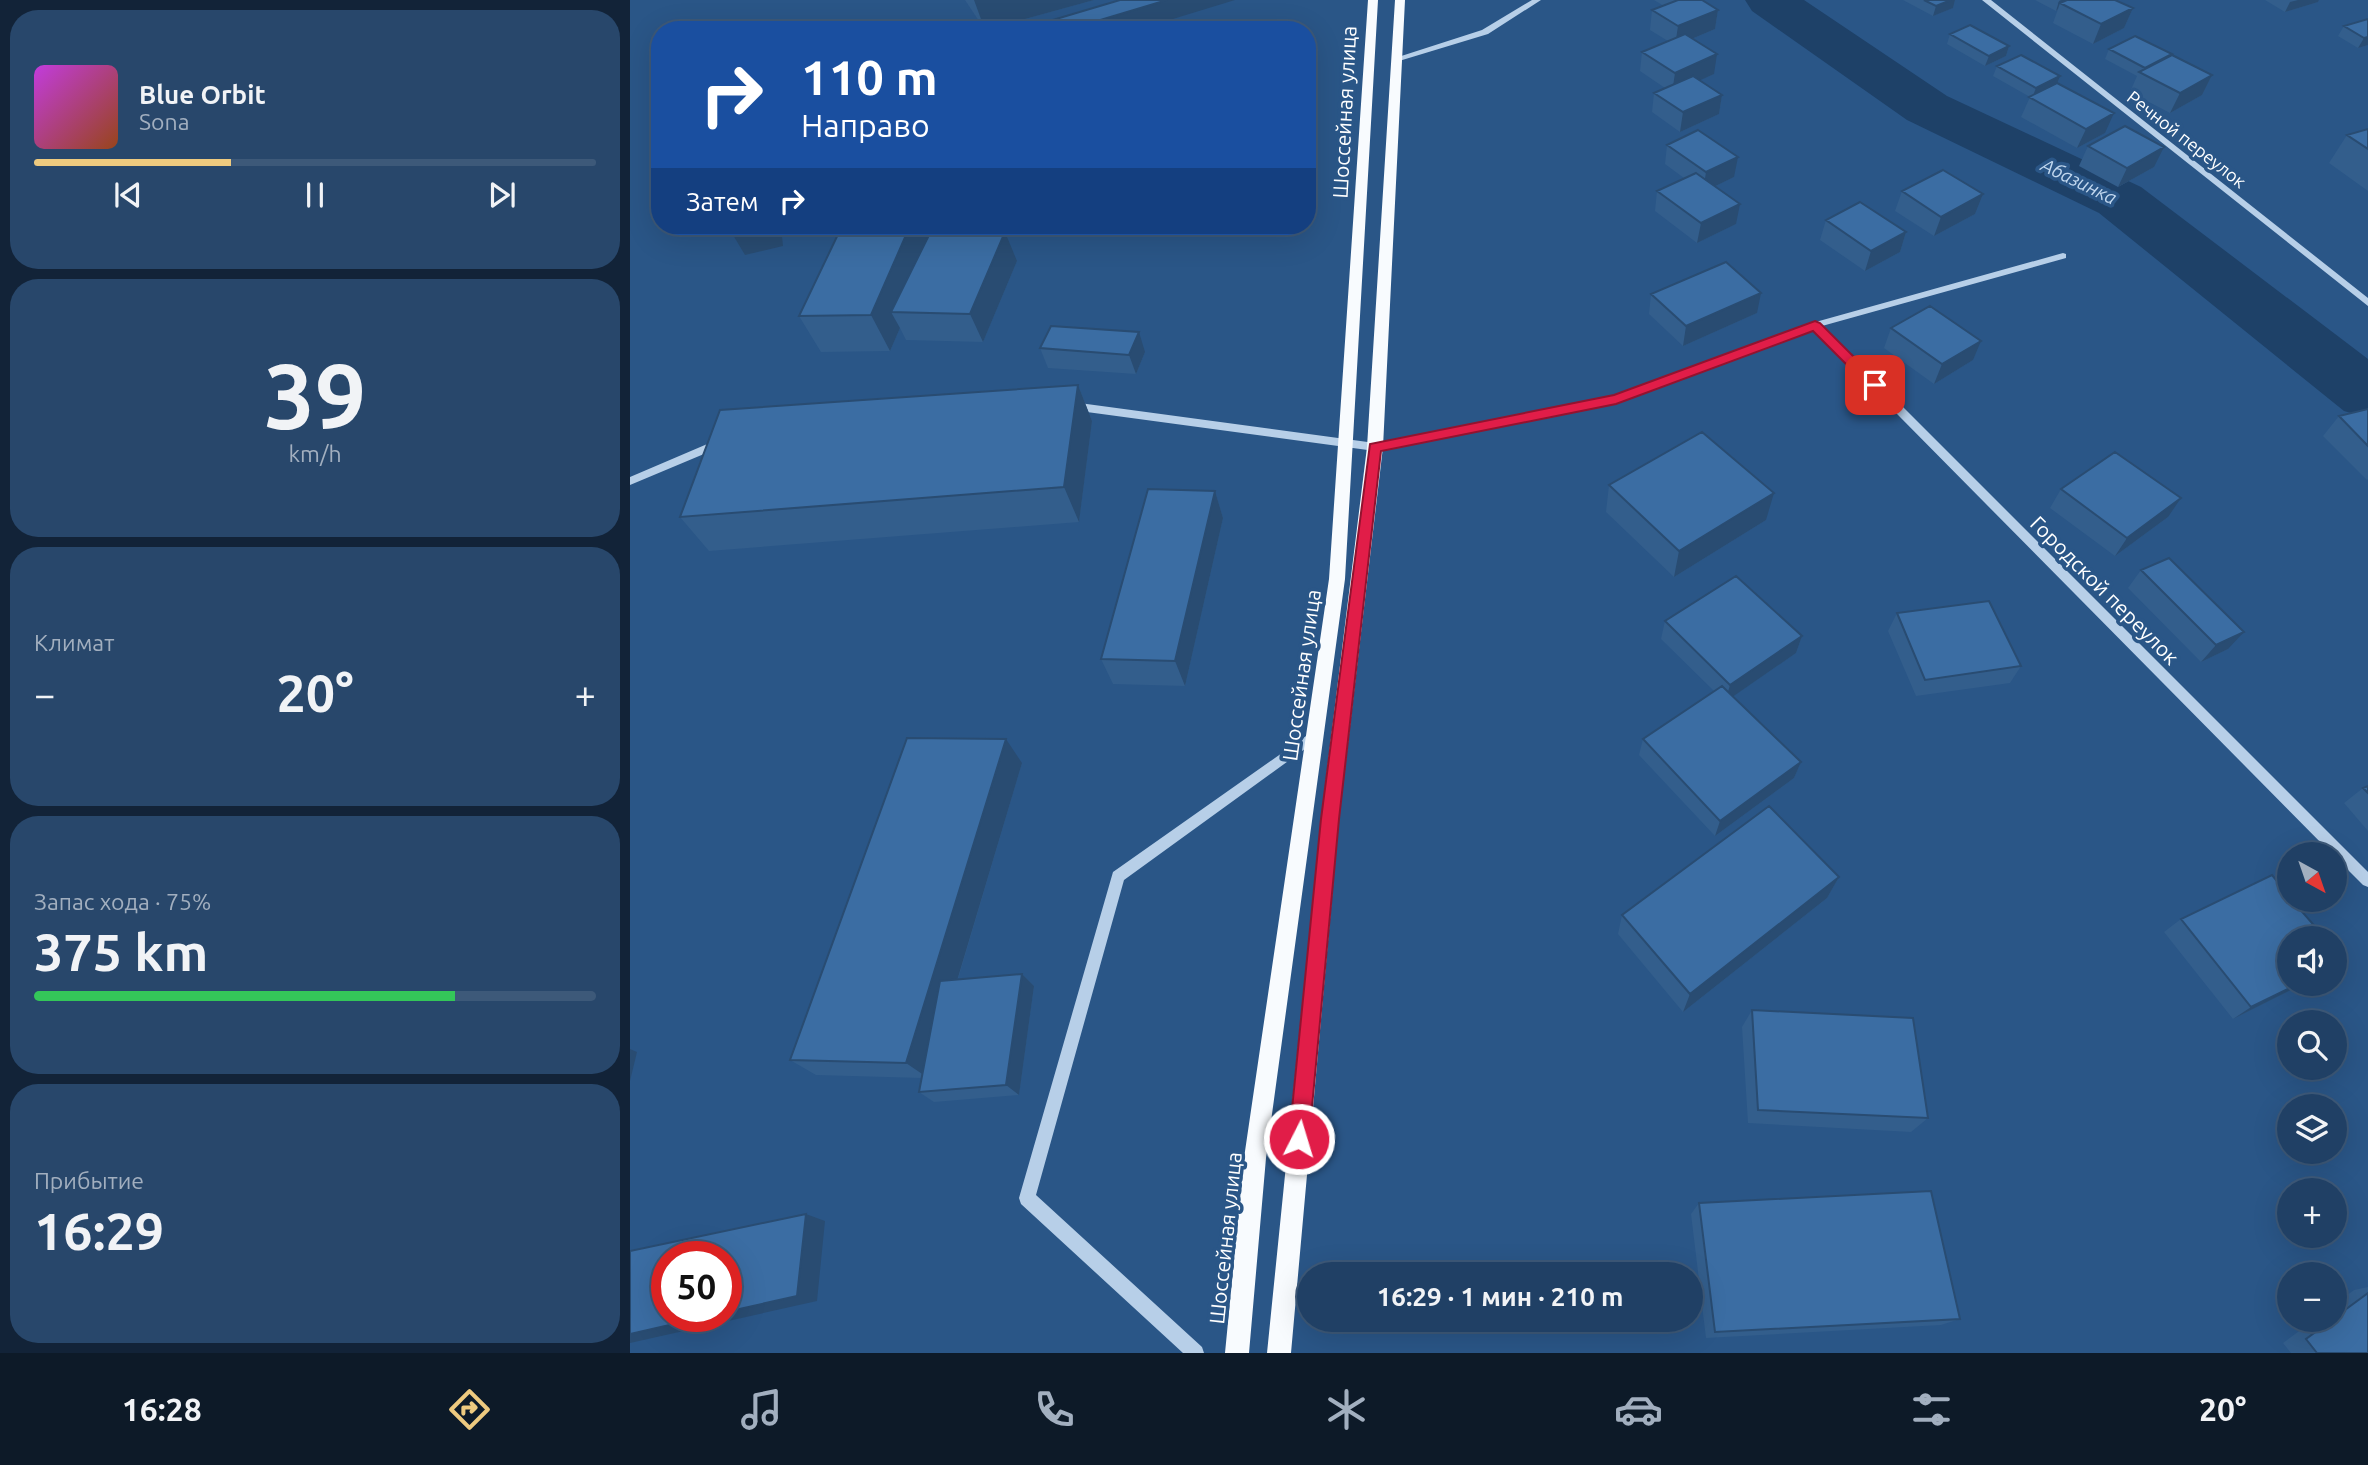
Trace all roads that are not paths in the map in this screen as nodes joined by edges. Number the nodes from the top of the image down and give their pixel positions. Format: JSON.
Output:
{"nodes":[{"id":1,"x":1373,"y":0,"type":"edge"},
{"id":2,"x":1400,"y":0,"type":"edge"},
{"id":3,"x":1537,"y":0,"type":"edge"},
{"id":4,"x":1986,"y":0,"type":"edge"},
{"id":5,"x":1396,"y":59,"type":"junction"},
{"id":6,"x":2063,"y":256,"type":"dead end"},
{"id":7,"x":2368,"y":303,"type":"edge"},
{"id":8,"x":1815,"y":326,"type":"junction"},
{"id":9,"x":1059,"y":404,"type":"edge"},
{"id":10,"x":726,"y":440,"type":"edge"},
{"id":11,"x":1346,"y":445,"type":"junction"},
{"id":12,"x":1375,"y":447,"type":"junction"},
{"id":13,"x":630,"y":481,"type":"edge"},
{"id":14,"x":1316,"y":734,"type":"junction"},
{"id":15,"x":2368,"y":881,"type":"edge"},
{"id":16,"x":1196,"y":1353,"type":"edge"},
{"id":17,"x":1237,"y":1353,"type":"edge"},
{"id":18,"x":1279,"y":1353,"type":"edge"}],
"edges":[{"from":1,"to":11,"type":"main road","name":"Шоссейная улица"},
{"from":2,"to":5,"type":"main road"},
{"from":3,"to":5,"type":"street"},
{"from":4,"to":7,"type":"street","name":"Речной переулок"},
{"from":5,"to":12,"type":"main road"},
{"from":6,"to":8,"type":"street"},
{"from":8,"to":12,"type":"street"},
{"from":8,"to":15,"type":"street","name":"Городской переулок"},
{"from":9,"to":11,"type":"street"},
{"from":10,"to":13,"type":"street"},
{"from":11,"to":12,"type":"street"},
{"from":11,"to":14,"type":"main road","name":"Шоссейная улица"},
{"from":12,"to":18,"type":"main road"},
{"from":14,"to":16,"type":"street"},
{"from":14,"to":17,"type":"main road","name":"Шоссейная улица"}]}
